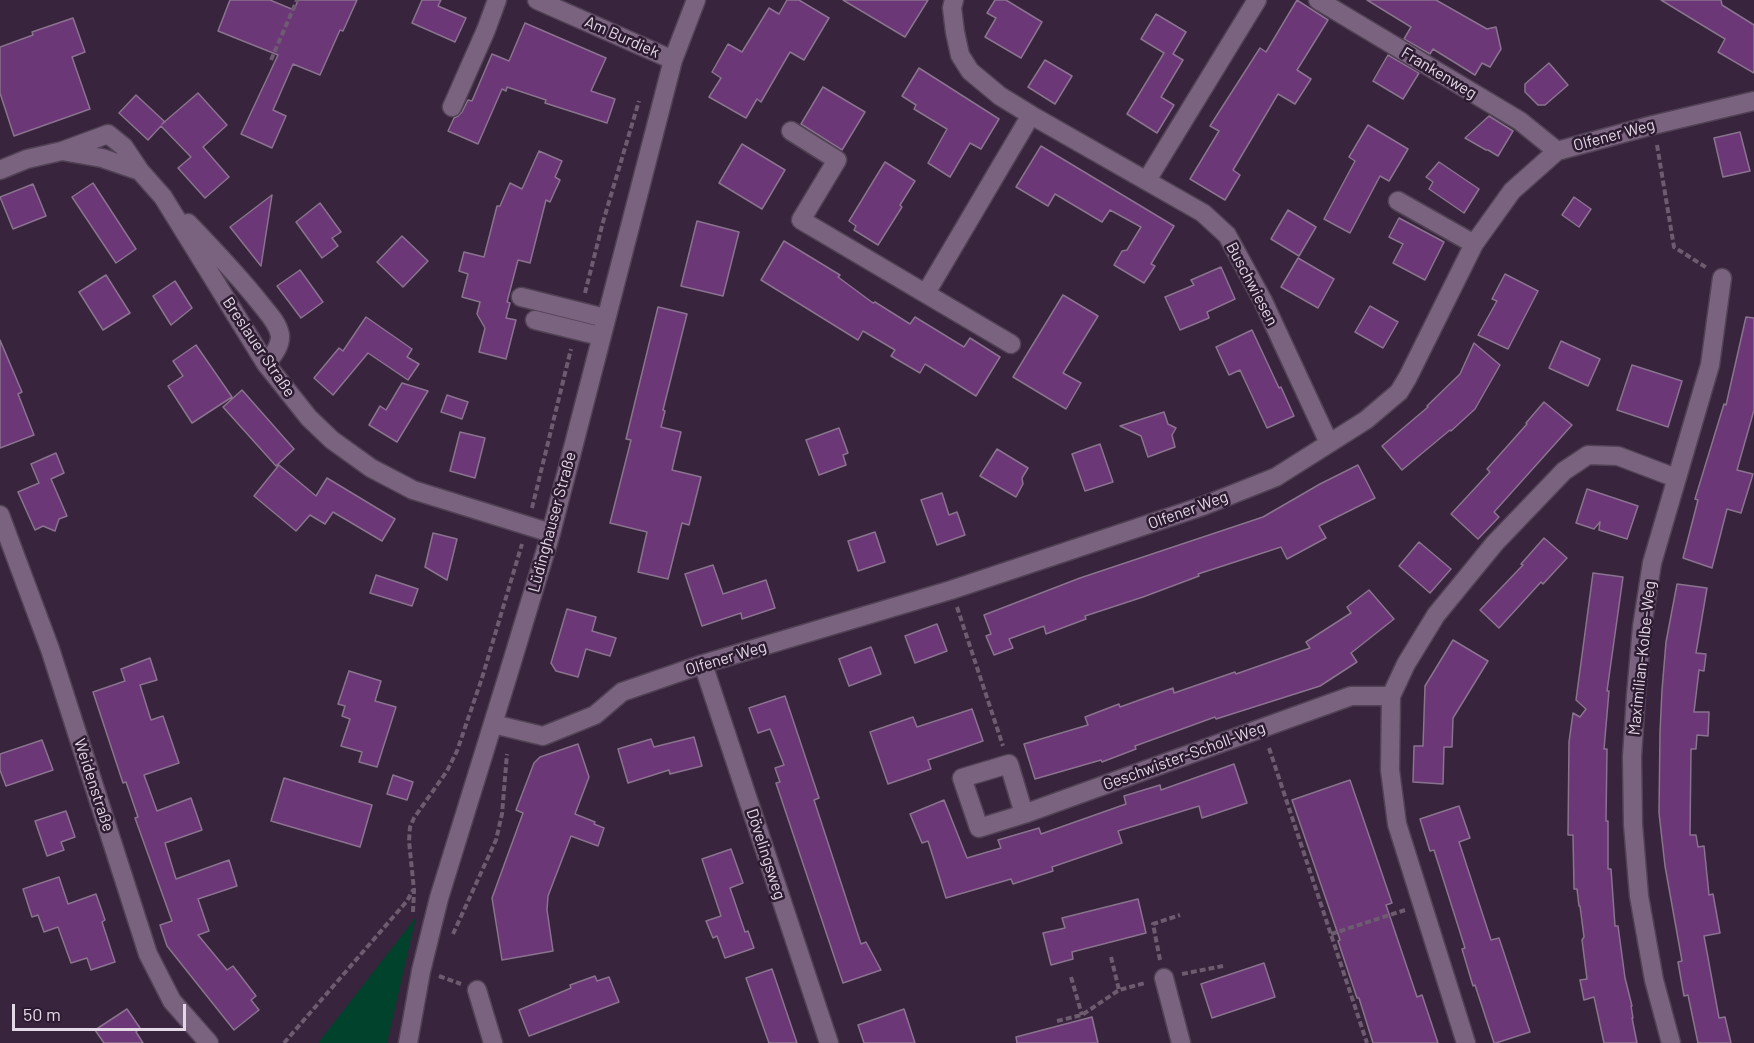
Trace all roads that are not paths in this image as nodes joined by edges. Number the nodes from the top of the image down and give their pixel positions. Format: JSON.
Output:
{"nodes":[{"id":1,"x":497,"y":0,"type":"edge"},
{"id":2,"x":537,"y":0,"type":"edge"},
{"id":3,"x":696,"y":0,"type":"edge"},
{"id":4,"x":954,"y":0,"type":"edge"},
{"id":5,"x":1257,"y":0,"type":"edge"},
{"id":6,"x":1318,"y":0,"type":"edge"},
{"id":7,"x":673,"y":60,"type":"junction"},
{"id":8,"x":1754,"y":101,"type":"edge"},
{"id":9,"x":452,"y":107,"type":"dead end"},
{"id":10,"x":1031,"y":116,"type":"junction"},
{"id":11,"x":791,"y":130,"type":"dead end"},
{"id":12,"x":62,"y":151,"type":"junction"},
{"id":13,"x":1557,"y":151,"type":"junction"},
{"id":14,"x":0,"y":170,"type":"edge"},
{"id":15,"x":140,"y":171,"type":"junction"},
{"id":16,"x":1147,"y":180,"type":"junction"},
{"id":17,"x":163,"y":197,"type":"junction"},
{"id":18,"x":1398,"y":201,"type":"dead end"},
{"id":19,"x":1474,"y":244,"type":"junction"},
{"id":20,"x":1722,"y":278,"type":"road end"},
{"id":21,"x":926,"y":293,"type":"junction"},
{"id":22,"x":521,"y":297,"type":"dead end"},
{"id":23,"x":605,"y":318,"type":"junction"},
{"id":24,"x":535,"y":320,"type":"dead end"},
{"id":25,"x":600,"y":336,"type":"junction"},
{"id":26,"x":1011,"y":344,"type":"dead end"},
{"id":27,"x":266,"y":364,"type":"junction"},
{"id":28,"x":1329,"y":443,"type":"junction"},
{"id":29,"x":1676,"y":478,"type":"junction"},
{"id":30,"x":0,"y":515,"type":"edge"},
{"id":31,"x":550,"y":533,"type":"junction"},
{"id":32,"x":703,"y":664,"type":"junction"},
{"id":33,"x":1391,"y":696,"type":"junction"},
{"id":34,"x":493,"y":724,"type":"junction"},
{"id":35,"x":1024,"y":814,"type":"junction"},
{"id":36,"x":1164,"y":978,"type":"road end"},
{"id":37,"x":477,"y":990,"type":"road end"},
{"id":38,"x":209,"y":1043,"type":"edge"},
{"id":39,"x":408,"y":1043,"type":"edge"},
{"id":40,"x":493,"y":1043,"type":"edge"},
{"id":41,"x":829,"y":1043,"type":"edge"},
{"id":42,"x":1181,"y":1043,"type":"edge"},
{"id":43,"x":1466,"y":1043,"type":"edge"},
{"id":44,"x":1671,"y":1043,"type":"edge"}],
"edges":[{"from":1,"to":9,"type":"street"},
{"from":2,"to":7,"type":"street","name":"Am Burdiek"},
{"from":3,"to":7,"type":"street","name":"Lüdinghauser Straße"},
{"from":4,"to":10,"type":"street","name":"Buschwiesen"},
{"from":5,"to":16,"type":"street"},
{"from":6,"to":13,"type":"street","name":"Frankenweg"},
{"from":7,"to":23,"type":"street","name":"Lüdinghauser Straße"},
{"from":8,"to":13,"type":"street","name":"Olfener Weg"},
{"from":10,"to":16,"type":"street","name":"Buschwiesen"},
{"from":10,"to":21,"type":"street"},
{"from":11,"to":21,"type":"street"},
{"from":12,"to":14,"type":"street","name":"Breslauer Straße"},
{"from":12,"to":15,"type":"street","name":"Breslauer Straße"},
{"from":12,"to":15,"type":"street"},
{"from":13,"to":19,"type":"street","name":"Olfener Weg"},
{"from":15,"to":17,"type":"street","name":"Breslauer Straße"},
{"from":16,"to":28,"type":"street","name":"Buschwiesen"},
{"from":17,"to":27,"type":"street","name":"Breslauer Straße"},
{"from":17,"to":27,"type":"street"},
{"from":18,"to":19,"type":"street"},
{"from":19,"to":28,"type":"street","name":"Olfener Weg"},
{"from":20,"to":29,"type":"street","name":"Maximilian-Kolbe-Weg"},
{"from":21,"to":26,"type":"street"},
{"from":22,"to":23,"type":"street"},
{"from":23,"to":25,"type":"street","name":"Lüdinghauser Straße"},
{"from":24,"to":25,"type":"street"},
{"from":25,"to":31,"type":"street","name":"Lüdinghauser Straße"},
{"from":27,"to":31,"type":"street","name":"Breslauer Straße"},
{"from":28,"to":32,"type":"street","name":"Olfener Weg"},
{"from":29,"to":33,"type":"street"},
{"from":29,"to":44,"type":"street","name":"Maximilian-Kolbe-Weg"},
{"from":30,"to":38,"type":"street","name":"Weidenstraße"},
{"from":31,"to":34,"type":"street","name":"Lüdinghauser Straße"},
{"from":32,"to":34,"type":"street","name":"Olfener Weg"},
{"from":32,"to":41,"type":"street","name":"Dövelingsweg"},
{"from":33,"to":35,"type":"street","name":"Geschwister-Scholl-Weg"},
{"from":33,"to":43,"type":"street"},
{"from":34,"to":39,"type":"street","name":"Lüdinghauser Straße"},
{"from":35,"to":35,"type":"street","name":"Geschwister-Scholl-Weg"},
{"from":36,"to":42,"type":"street"},
{"from":37,"to":40,"type":"street"}]}
